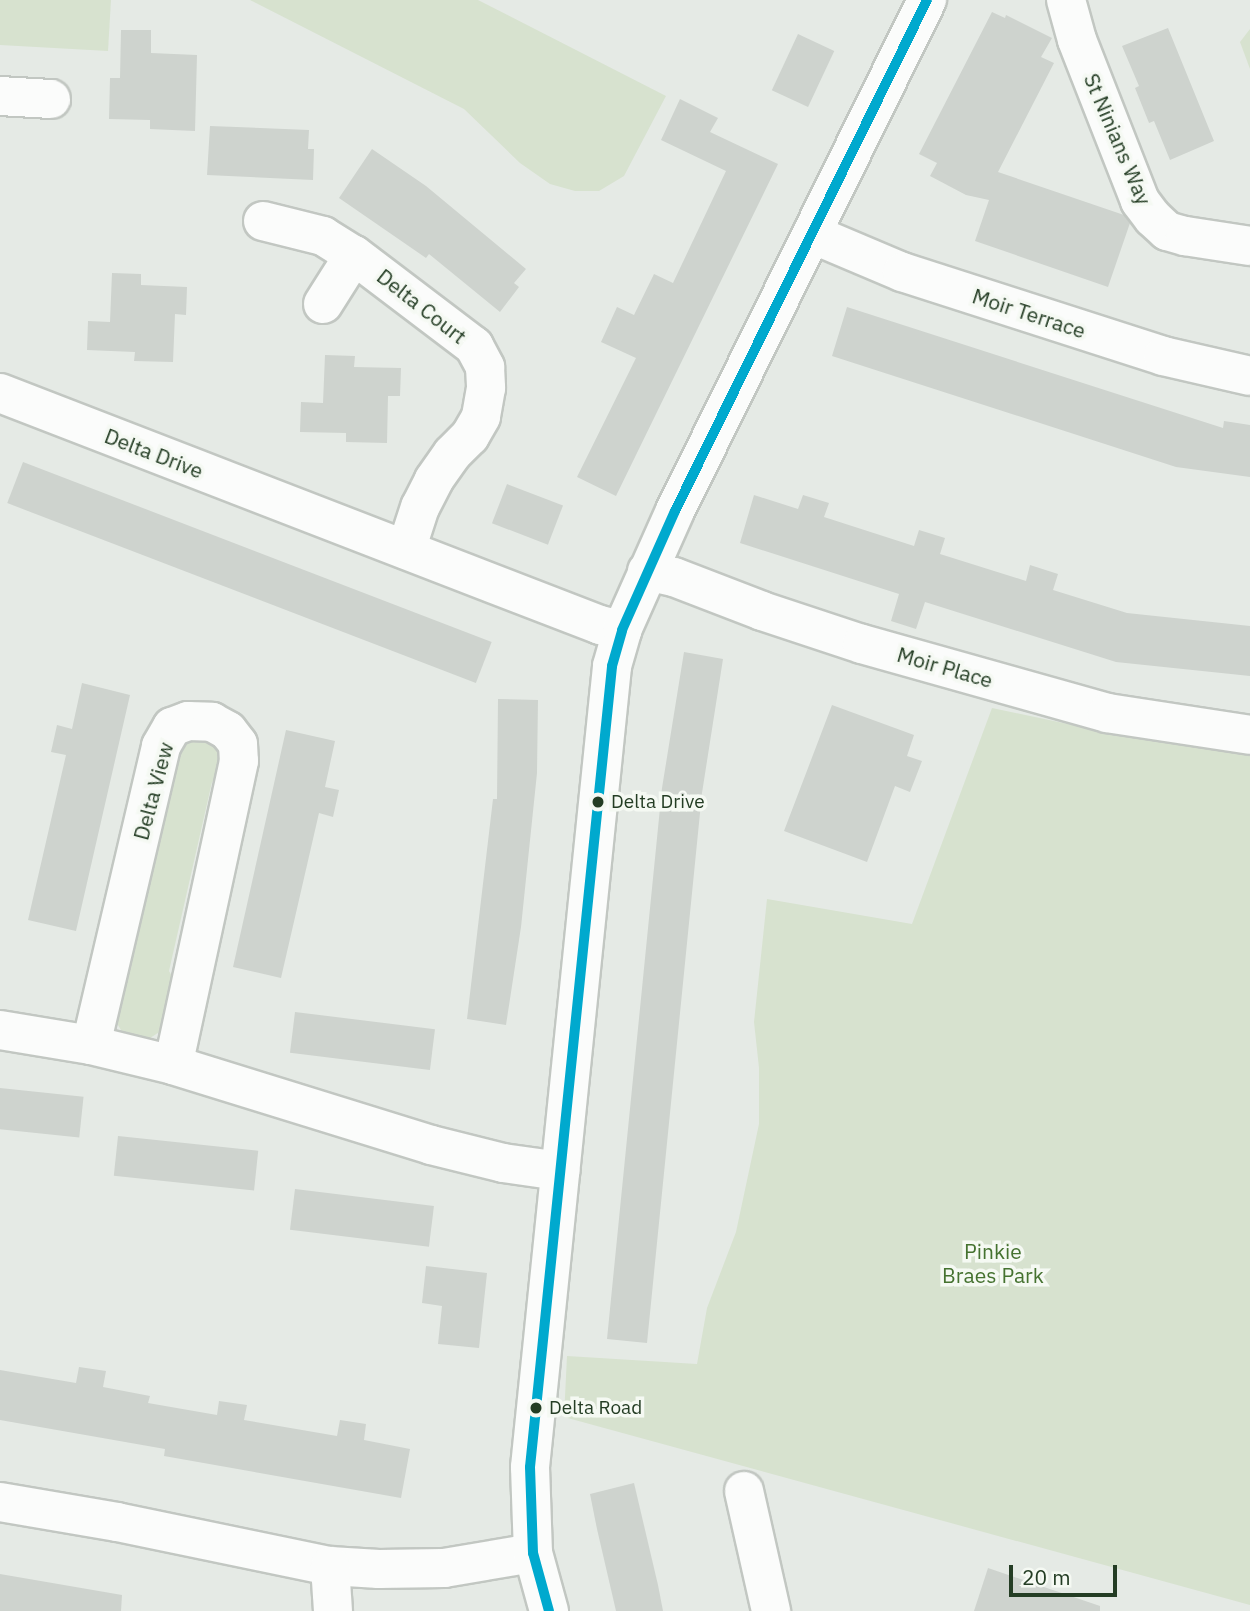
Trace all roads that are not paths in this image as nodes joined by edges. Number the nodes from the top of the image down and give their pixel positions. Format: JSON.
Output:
{"nodes":[{"id":1,"x":927,"y":0,"type":"edge"},
{"id":2,"x":1066,"y":0,"type":"edge"},
{"id":3,"x":0,"y":96,"type":"edge"},
{"id":4,"x":51,"y":99,"type":"dead end"},
{"id":5,"x":263,"y":221,"type":"dead end"},
{"id":6,"x":812,"y":234,"type":"junction"},
{"id":7,"x":1250,"y":247,"type":"edge"},
{"id":8,"x":354,"y":254,"type":"junction"},
{"id":9,"x":323,"y":304,"type":"dead end"},
{"id":10,"x":1250,"y":376,"type":"edge"},
{"id":11,"x":0,"y":393,"type":"edge"},
{"id":12,"x":407,"y":550,"type":"junction"},
{"id":13,"x":647,"y":571,"type":"junction"},
{"id":14,"x":622,"y":630,"type":"junction"},
{"id":15,"x":1250,"y":735,"type":"edge"},
{"id":16,"x":0,"y":1030,"type":"edge"},
{"id":17,"x":91,"y":1045,"type":"junction"},
{"id":18,"x":173,"y":1065,"type":"junction"},
{"id":19,"x":560,"y":1171,"type":"junction"},
{"id":20,"x":744,"y":1491,"type":"dead end"},
{"id":21,"x":0,"y":1502,"type":"edge"},
{"id":22,"x":533,"y":1553,"type":"junction"},
{"id":23,"x":330,"y":1566,"type":"junction"},
{"id":24,"x":333,"y":1611,"type":"edge"},
{"id":25,"x":549,"y":1611,"type":"edge"},
{"id":26,"x":771,"y":1611,"type":"edge"}],
"edges":[{"from":1,"to":6,"type":"street"},
{"from":2,"to":7,"type":"street","name":"St Ninians Way"},
{"from":3,"to":4,"type":"street"},
{"from":5,"to":8,"type":"street","name":"Delta Court"},
{"from":6,"to":10,"type":"street","name":"Moir Terrace"},
{"from":6,"to":13,"type":"street"},
{"from":8,"to":9,"type":"street","name":"Delta Court"},
{"from":8,"to":12,"type":"street","name":"Delta Court"},
{"from":11,"to":12,"type":"street","name":"Delta Drive"},
{"from":12,"to":14,"type":"street","name":"Delta Drive"},
{"from":13,"to":14,"type":"street"},
{"from":13,"to":15,"type":"street","name":"Moir Place"},
{"from":14,"to":19,"type":"street"},
{"from":16,"to":17,"type":"street"},
{"from":17,"to":18,"type":"street"},
{"from":17,"to":18,"type":"street","name":"Delta View"},
{"from":18,"to":19,"type":"street"},
{"from":19,"to":22,"type":"street"},
{"from":20,"to":26,"type":"street"},
{"from":21,"to":23,"type":"street"},
{"from":22,"to":23,"type":"street"},
{"from":22,"to":25,"type":"street"},
{"from":23,"to":24,"type":"street"}]}
